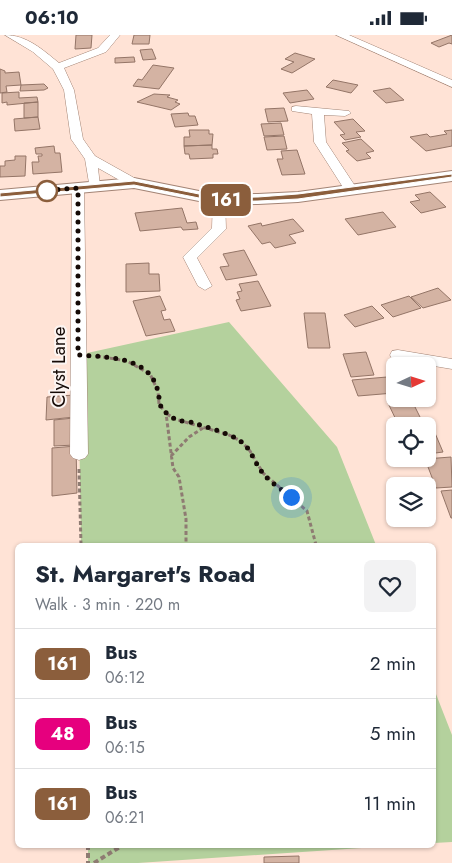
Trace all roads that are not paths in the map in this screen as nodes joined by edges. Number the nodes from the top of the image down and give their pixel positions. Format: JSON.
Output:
{"nodes":[{"id":1,"x":10,"y":35,"type":"edge"},
{"id":2,"x":114,"y":35,"type":"edge"},
{"id":3,"x":341,"y":35,"type":"edge"},
{"id":4,"x":58,"y":67,"type":"junction"},
{"id":5,"x":452,"y":83,"type":"edge"},
{"id":6,"x":296,"y":109,"type":"dead end"},
{"id":7,"x":318,"y":111,"type":"junction"},
{"id":8,"x":345,"y":113,"type":"dead end"},
{"id":9,"x":91,"y":159,"type":"junction"},
{"id":10,"x":452,"y":176,"type":"edge"},
{"id":11,"x":134,"y":183,"type":"junction"},
{"id":12,"x":86,"y":187,"type":"junction"},
{"id":13,"x":351,"y":189,"type":"junction"},
{"id":14,"x":0,"y":195,"type":"edge"},
{"id":15,"x":219,"y":200,"type":"junction"},
{"id":16,"x":205,"y":286,"type":"dead end"},
{"id":17,"x":398,"y":355,"type":"dead end"},
{"id":18,"x":452,"y":364,"type":"edge"},
{"id":19,"x":79,"y":454,"type":"road end"}],
"edges":[{"from":1,"to":4,"type":"street"},
{"from":2,"to":4,"type":"street"},
{"from":3,"to":5,"type":"street"},
{"from":4,"to":9,"type":"street"},
{"from":6,"to":7,"type":"street"},
{"from":7,"to":8,"type":"street"},
{"from":7,"to":13,"type":"street"},
{"from":9,"to":11,"type":"street"},
{"from":9,"to":12,"type":"street","name":"Clyst Lane"},
{"from":10,"to":13,"type":"street"},
{"from":11,"to":12,"type":"street"},
{"from":11,"to":15,"type":"street"},
{"from":12,"to":14,"type":"street"},
{"from":12,"to":19,"type":"street","name":"Clyst Lane"},
{"from":13,"to":15,"type":"street"},
{"from":15,"to":16,"type":"street"},
{"from":17,"to":18,"type":"street"}]}
